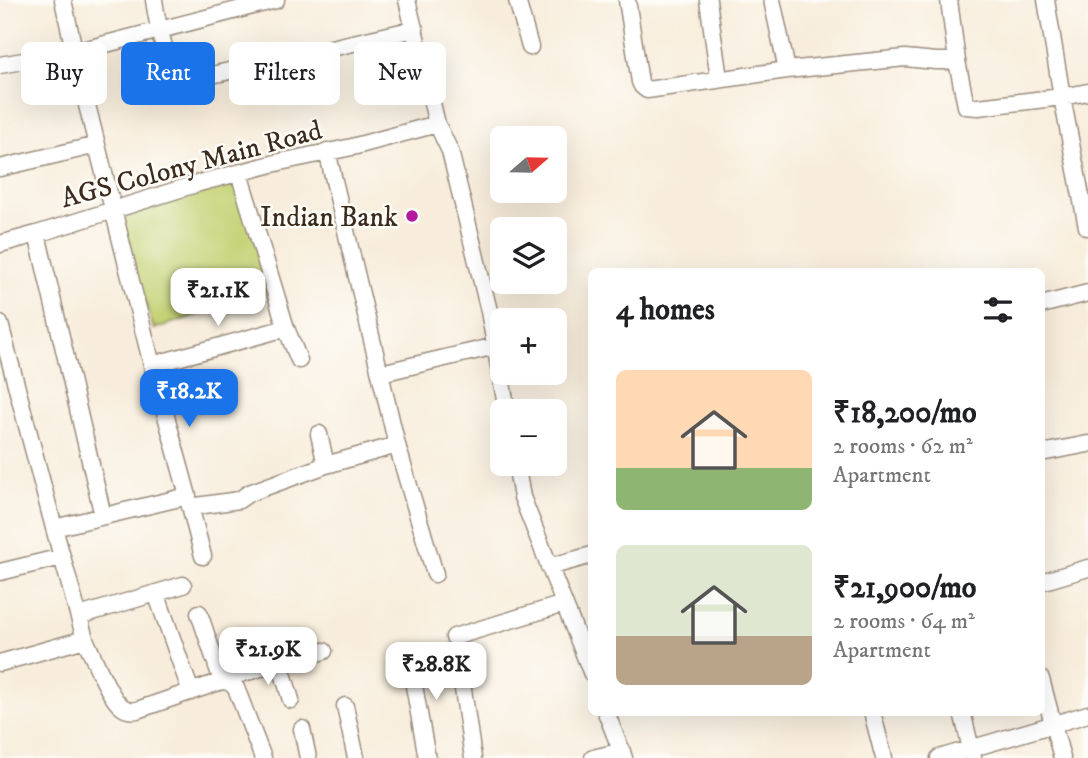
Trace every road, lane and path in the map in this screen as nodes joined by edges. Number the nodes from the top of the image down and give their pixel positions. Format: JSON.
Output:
{"nodes":[{"id":1,"x":63,"y":0,"type":"edge"},
{"id":2,"x":153,"y":0,"type":"edge"},
{"id":3,"x":276,"y":0,"type":"edge"},
{"id":4,"x":407,"y":0,"type":"edge"},
{"id":5,"x":517,"y":0,"type":"edge"},
{"id":6,"x":627,"y":0,"type":"edge"},
{"id":7,"x":708,"y":0,"type":"edge"},
{"id":8,"x":772,"y":0,"type":"edge"},
{"id":9,"x":949,"y":0,"type":"edge"},
{"id":10,"x":1046,"y":0,"type":"edge"},
{"id":11,"x":415,"y":29,"type":"junction"},
{"id":12,"x":159,"y":30,"type":"junction"},
{"id":13,"x":73,"y":42,"type":"edge"},
{"id":14,"x":107,"y":44,"type":"edge"},
{"id":15,"x":530,"y":47,"type":"dead end"},
{"id":16,"x":21,"y":61,"type":"edge"},
{"id":17,"x":957,"y":61,"type":"junction"},
{"id":18,"x":0,"y":65,"type":"edge"},
{"id":19,"x":787,"y":70,"type":"junction"},
{"id":20,"x":719,"y":79,"type":"junction"},
{"id":21,"x":1088,"y":92,"type":"edge"},
{"id":22,"x":1062,"y":97,"type":"junction"},
{"id":23,"x":88,"y":105,"type":"edge"},
{"id":24,"x":437,"y":124,"type":"junction"},
{"id":25,"x":97,"y":145,"type":"junction"},
{"id":26,"x":327,"y":151,"type":"junction"},
{"id":27,"x":0,"y":168,"type":"edge"},
{"id":28,"x":239,"y":173,"type":"junction"},
{"id":29,"x":113,"y":210,"type":"junction"},
{"id":30,"x":1087,"y":227,"type":"edge"},
{"id":31,"x":37,"y":234,"type":"junction"},
{"id":32,"x":0,"y":244,"type":"edge"},
{"id":33,"x":1088,"y":293,"type":"edge"},
{"id":34,"x":1045,"y":303,"type":"edge"},
{"id":35,"x":490,"y":321,"type":"edge"},
{"id":36,"x":0,"y":324,"type":"edge"},
{"id":37,"x":286,"y":328,"type":"junction"},
{"id":38,"x":490,"y":347,"type":"edge"},
{"id":39,"x":299,"y":360,"type":"dead end"},
{"id":40,"x":152,"y":365,"type":"junction"},
{"id":41,"x":381,"y":373,"type":"junction"},
{"id":42,"x":319,"y":434,"type":"dead end"},
{"id":43,"x":1088,"y":444,"type":"edge"},
{"id":44,"x":397,"y":446,"type":"junction"},
{"id":45,"x":1045,"y":452,"type":"edge"},
{"id":46,"x":326,"y":465,"type":"junction"},
{"id":47,"x":518,"y":476,"type":"edge"},
{"id":48,"x":189,"y":501,"type":"junction"},
{"id":49,"x":103,"y":516,"type":"junction"},
{"id":50,"x":54,"y":528,"type":"junction"},
{"id":51,"x":203,"y":556,"type":"dead end"},
{"id":52,"x":588,"y":556,"type":"edge"},
{"id":53,"x":62,"y":557,"type":"junction"},
{"id":54,"x":549,"y":567,"type":"junction"},
{"id":55,"x":1088,"y":568,"type":"edge"},
{"id":56,"x":0,"y":572,"type":"edge"},
{"id":57,"x":435,"y":574,"type":"dead end"},
{"id":58,"x":1045,"y":581,"type":"edge"},
{"id":59,"x":183,"y":585,"type":"dead end"},
{"id":60,"x":156,"y":593,"type":"junction"},
{"id":61,"x":564,"y":604,"type":"junction"},
{"id":62,"x":199,"y":613,"type":"dead end"},
{"id":63,"x":79,"y":616,"type":"junction"},
{"id":64,"x":454,"y":637,"type":"dead end"},
{"id":65,"x":85,"y":639,"type":"junction"},
{"id":66,"x":324,"y":651,"type":"dead end"},
{"id":67,"x":408,"y":652,"type":"dead end"},
{"id":68,"x":0,"y":663,"type":"edge"},
{"id":69,"x":280,"y":663,"type":"junction"},
{"id":70,"x":588,"y":664,"type":"edge"},
{"id":71,"x":225,"y":682,"type":"junction"},
{"id":72,"x":463,"y":689,"type":"dead end"},
{"id":73,"x":191,"y":692,"type":"junction"},
{"id":74,"x":1045,"y":695,"type":"edge"},
{"id":75,"x":291,"y":700,"type":"dead end"},
{"id":76,"x":345,"y":706,"type":"dead end"},
{"id":77,"x":1088,"y":714,"type":"edge"},
{"id":78,"x":608,"y":716,"type":"edge"},
{"id":79,"x":873,"y":716,"type":"edge"},
{"id":80,"x":963,"y":716,"type":"edge"},
{"id":81,"x":1052,"y":724,"type":"junction"},
{"id":82,"x":302,"y":729,"type":"dead end"},
{"id":83,"x":972,"y":753,"type":"edge"},
{"id":84,"x":623,"y":754,"type":"edge"},
{"id":85,"x":263,"y":758,"type":"edge"},
{"id":86,"x":308,"y":758,"type":"edge"},
{"id":87,"x":356,"y":758,"type":"edge"},
{"id":88,"x":427,"y":758,"type":"edge"},
{"id":89,"x":473,"y":758,"type":"edge"},
{"id":90,"x":593,"y":758,"type":"edge"},
{"id":91,"x":884,"y":758,"type":"edge"},
{"id":92,"x":939,"y":758,"type":"edge"},
{"id":93,"x":1062,"y":758,"type":"edge"}],
"edges":[{"from":1,"to":13,"type":"street"},
{"from":2,"to":12,"type":"street"},
{"from":3,"to":12,"type":"street"},
{"from":4,"to":11,"type":"street"},
{"from":5,"to":15,"type":"street"},
{"from":6,"to":20,"type":"street"},
{"from":7,"to":20,"type":"street"},
{"from":8,"to":19,"type":"street"},
{"from":9,"to":17,"type":"street"},
{"from":10,"to":22,"type":"street"},
{"from":11,"to":12,"type":"street"},
{"from":11,"to":24,"type":"street"},
{"from":12,"to":14,"type":"street"},
{"from":16,"to":18,"type":"street"},
{"from":17,"to":19,"type":"street"},
{"from":17,"to":22,"type":"street"},
{"from":19,"to":20,"type":"street"},
{"from":21,"to":22,"type":"street"},
{"from":22,"to":30,"type":"street"},
{"from":23,"to":25,"type":"street"},
{"from":24,"to":26,"type":"street","name":"AGS Colony Main Road"},
{"from":24,"to":35,"type":"street"},
{"from":25,"to":27,"type":"street"},
{"from":25,"to":29,"type":"street"},
{"from":26,"to":28,"type":"street","name":"AGS Colony Main Road"},
{"from":26,"to":41,"type":"street"},
{"from":28,"to":29,"type":"street","name":"AGS Colony Main Road"},
{"from":28,"to":37,"type":"street"},
{"from":29,"to":31,"type":"street","name":"AGS Colony Main Road"},
{"from":29,"to":40,"type":"street"},
{"from":31,"to":32,"type":"street","name":"AGS Colony Main Road"},
{"from":31,"to":49,"type":"street"},
{"from":33,"to":34,"type":"street"},
{"from":36,"to":50,"type":"street"},
{"from":37,"to":39,"type":"street"},
{"from":37,"to":40,"type":"street"},
{"from":38,"to":41,"type":"street"},
{"from":40,"to":48,"type":"street"},
{"from":41,"to":44,"type":"street"},
{"from":42,"to":46,"type":"street"},
{"from":43,"to":45,"type":"street"},
{"from":44,"to":46,"type":"street"},
{"from":44,"to":57,"type":"street"},
{"from":46,"to":48,"type":"street"},
{"from":47,"to":54,"type":"street"},
{"from":48,"to":49,"type":"street"},
{"from":48,"to":51,"type":"street"},
{"from":49,"to":50,"type":"street"},
{"from":50,"to":53,"type":"street"},
{"from":52,"to":54,"type":"street"},
{"from":53,"to":56,"type":"street"},
{"from":53,"to":63,"type":"street"},
{"from":54,"to":61,"type":"street"},
{"from":55,"to":58,"type":"street"},
{"from":59,"to":60,"type":"street"},
{"from":60,"to":63,"type":"street"},
{"from":60,"to":73,"type":"street"},
{"from":61,"to":64,"type":"street"},
{"from":61,"to":70,"type":"street"},
{"from":62,"to":71,"type":"street"},
{"from":63,"to":65,"type":"street"},
{"from":65,"to":68,"type":"street"},
{"from":65,"to":73,"type":"street"},
{"from":66,"to":69,"type":"street"},
{"from":67,"to":88,"type":"street"},
{"from":69,"to":71,"type":"street"},
{"from":69,"to":75,"type":"street"},
{"from":71,"to":73,"type":"street"},
{"from":71,"to":85,"type":"street"},
{"from":72,"to":89,"type":"street"},
{"from":74,"to":81,"type":"street"},
{"from":76,"to":87,"type":"street"},
{"from":77,"to":81,"type":"street"},
{"from":78,"to":84,"type":"street"},
{"from":79,"to":91,"type":"street"},
{"from":80,"to":83,"type":"street"},
{"from":81,"to":83,"type":"street"},
{"from":81,"to":93,"type":"street"},
{"from":82,"to":86,"type":"street"},
{"from":83,"to":92,"type":"street"},
{"from":84,"to":90,"type":"street"}]}
